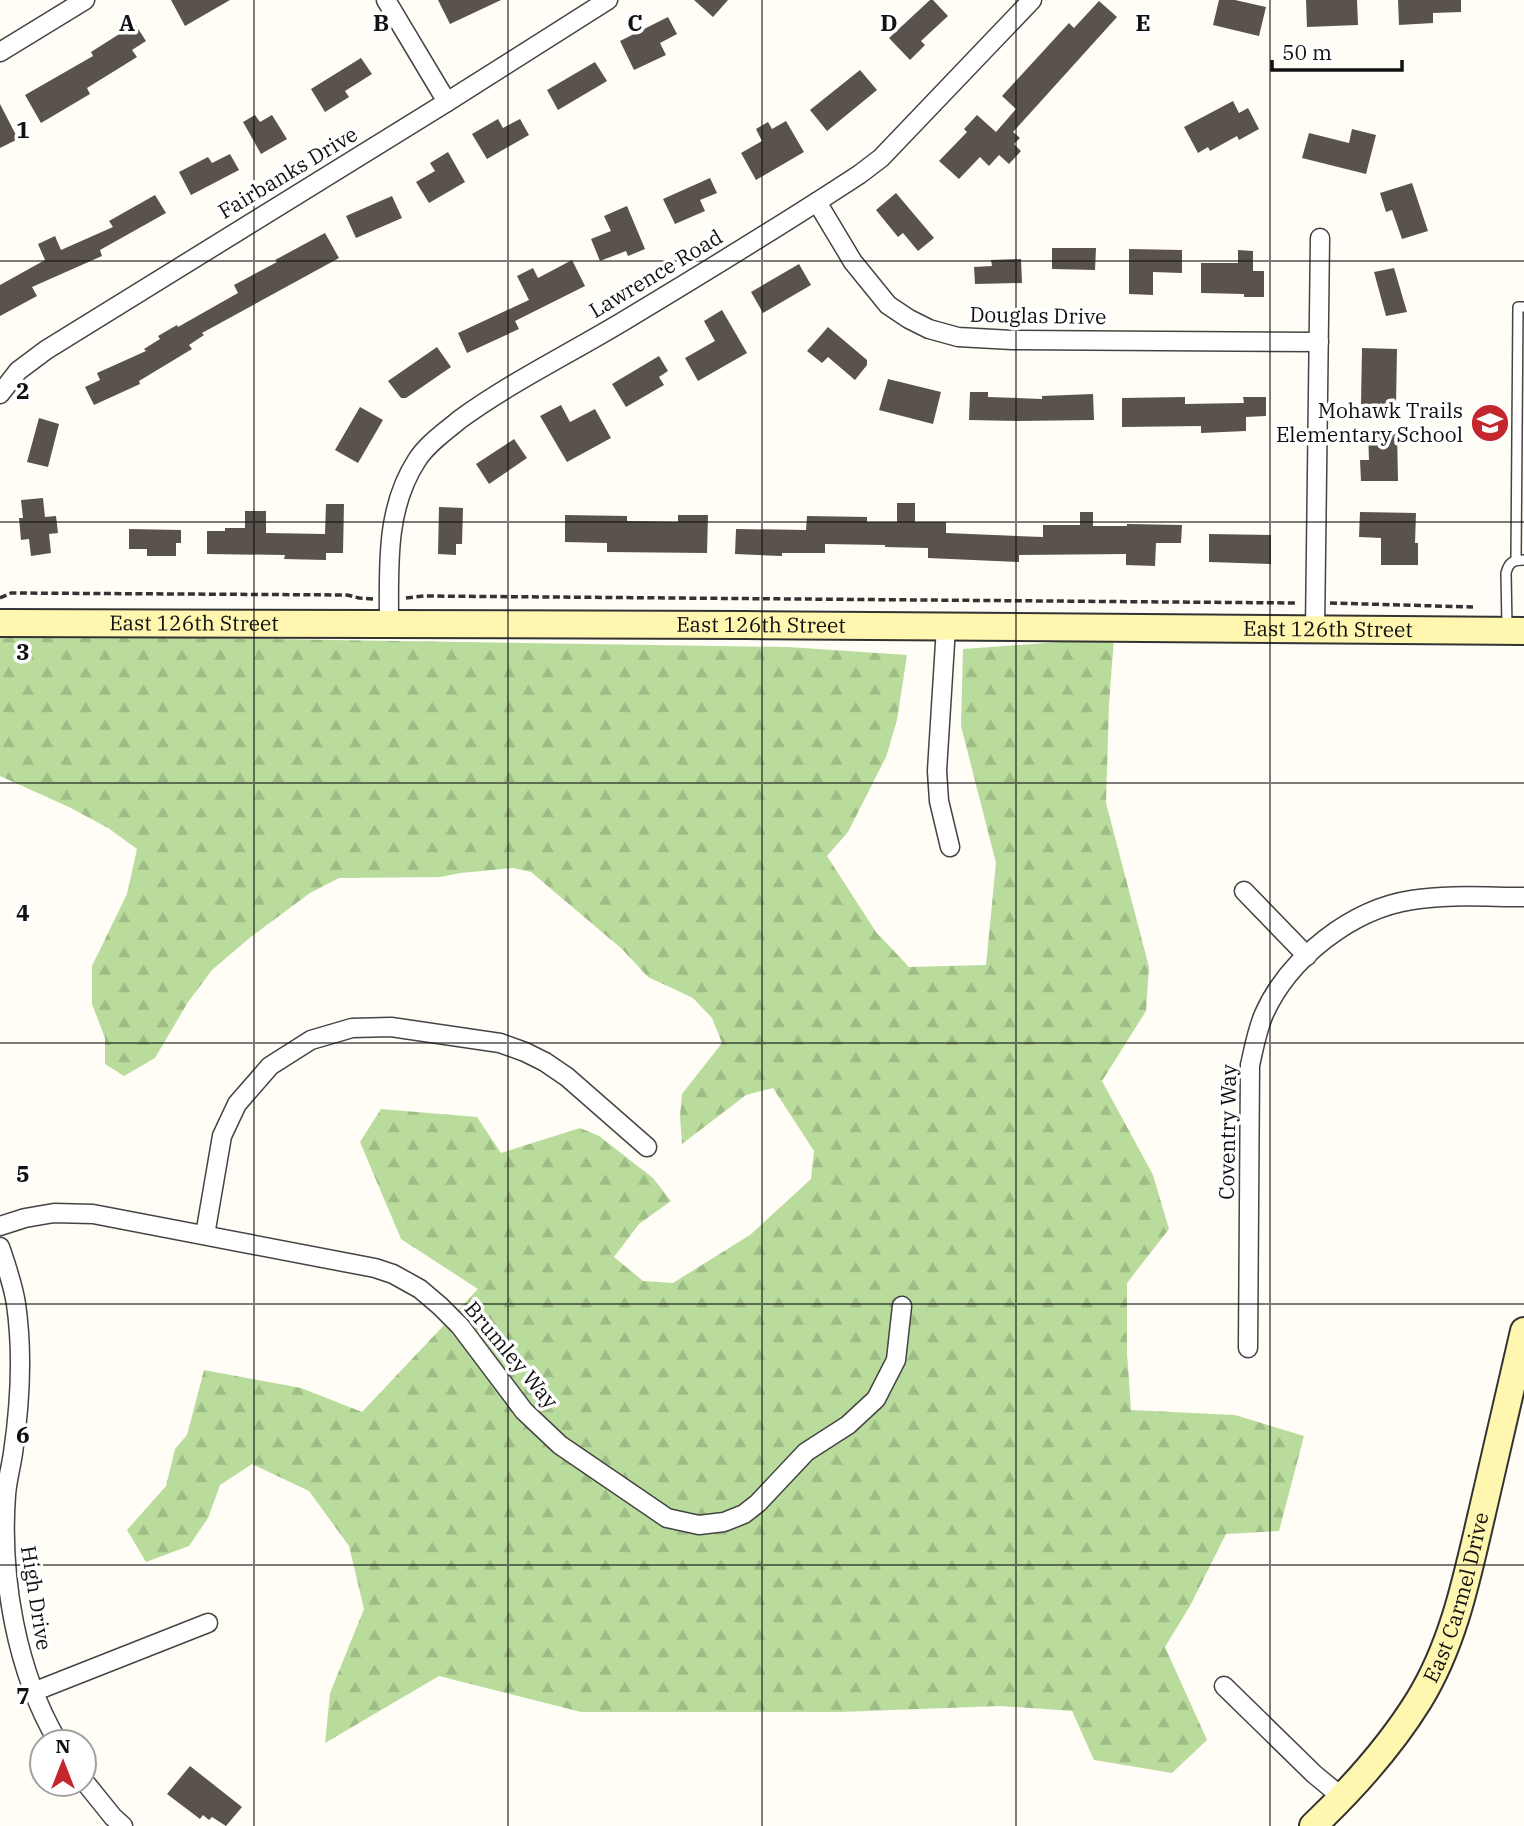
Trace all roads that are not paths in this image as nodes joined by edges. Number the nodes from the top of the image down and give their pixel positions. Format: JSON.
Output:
{"nodes":[{"id":1,"x":85,"y":0,"type":"edge"},
{"id":2,"x":386,"y":0,"type":"edge"},
{"id":3,"x":608,"y":0,"type":"edge"},
{"id":4,"x":1032,"y":0,"type":"edge"},
{"id":5,"x":0,"y":52,"type":"edge"},
{"id":6,"x":447,"y":102,"type":"junction"},
{"id":7,"x":817,"y":202,"type":"junction"},
{"id":8,"x":1320,"y":238,"type":"dead end"},
{"id":9,"x":1524,"y":307,"type":"edge"},
{"id":10,"x":1319,"y":342,"type":"junction"},
{"id":11,"x":0,"y":394,"type":"edge"},
{"id":12,"x":1520,"y":560,"type":"edge"},
{"id":13,"x":389,"y":611,"type":"junction"},
{"id":14,"x":0,"y":624,"type":"edge"},
{"id":15,"x":1513,"y":624,"type":"edge"},
{"id":16,"x":946,"y":627,"type":"junction"},
{"id":17,"x":1315,"y":629,"type":"junction"},
{"id":18,"x":950,"y":847,"type":"dead end"},
{"id":19,"x":1244,"y":891,"type":"dead end"},
{"id":20,"x":1524,"y":897,"type":"edge"},
{"id":21,"x":1307,"y":956,"type":"junction"},
{"id":22,"x":647,"y":1147,"type":"dead end"},
{"id":23,"x":0,"y":1226,"type":"edge"},
{"id":24,"x":205,"y":1235,"type":"junction"},
{"id":25,"x":0,"y":1247,"type":"edge"},
{"id":26,"x":902,"y":1306,"type":"dead end"},
{"id":27,"x":1524,"y":1331,"type":"edge"},
{"id":28,"x":1248,"y":1348,"type":"dead end"},
{"id":29,"x":2,"y":1546,"type":"edge"},
{"id":30,"x":208,"y":1623,"type":"dead end"},
{"id":31,"x":1224,"y":1686,"type":"dead end"},
{"id":32,"x":33,"y":1692,"type":"junction"},
{"id":33,"x":51,"y":1728,"type":"edge"},
{"id":34,"x":96,"y":1798,"type":"edge"},
{"id":35,"x":1343,"y":1798,"type":"junction"},
{"id":36,"x":113,"y":1823,"type":"edge"},
{"id":37,"x":1313,"y":1826,"type":"edge"}],
"edges":[{"from":1,"to":5,"type":"street"},
{"from":2,"to":6,"type":"street"},
{"from":3,"to":6,"type":"street","name":"Fairbanks Drive"},
{"from":4,"to":7,"type":"street","name":"Lawrence Road"},
{"from":6,"to":11,"type":"street","name":"Fairbanks Drive"},
{"from":7,"to":10,"type":"street","name":"Douglas Drive"},
{"from":7,"to":13,"type":"street","name":"Lawrence Road"},
{"from":8,"to":10,"type":"street"},
{"from":9,"to":12,"type":"lane"},
{"from":10,"to":17,"type":"street"},
{"from":12,"to":15,"type":"lane"},
{"from":13,"to":14,"type":"street","name":"East 126th Street"},
{"from":13,"to":16,"type":"street","name":"East 126th Street"},
{"from":15,"to":17,"type":"street","name":"East 126th Street"},
{"from":16,"to":17,"type":"street","name":"East 126th Street"},
{"from":16,"to":18,"type":"street"},
{"from":19,"to":21,"type":"street"},
{"from":20,"to":21,"type":"street","name":"Coventry Way"},
{"from":21,"to":28,"type":"street","name":"Coventry Way"},
{"from":22,"to":24,"type":"street"},
{"from":23,"to":24,"type":"street","name":"Brumley Way"},
{"from":24,"to":26,"type":"street","name":"Brumley Way"},
{"from":25,"to":29,"type":"street","name":"High Drive"},
{"from":27,"to":35,"type":"street","name":"East Carmel Drive"},
{"from":29,"to":32,"type":"street","name":"High Drive"},
{"from":30,"to":32,"type":"street"},
{"from":31,"to":35,"type":"street"},
{"from":32,"to":33,"type":"street","name":"High Drive"},
{"from":34,"to":36,"type":"street"},
{"from":35,"to":37,"type":"street","name":"East Carmel Drive"}]}
